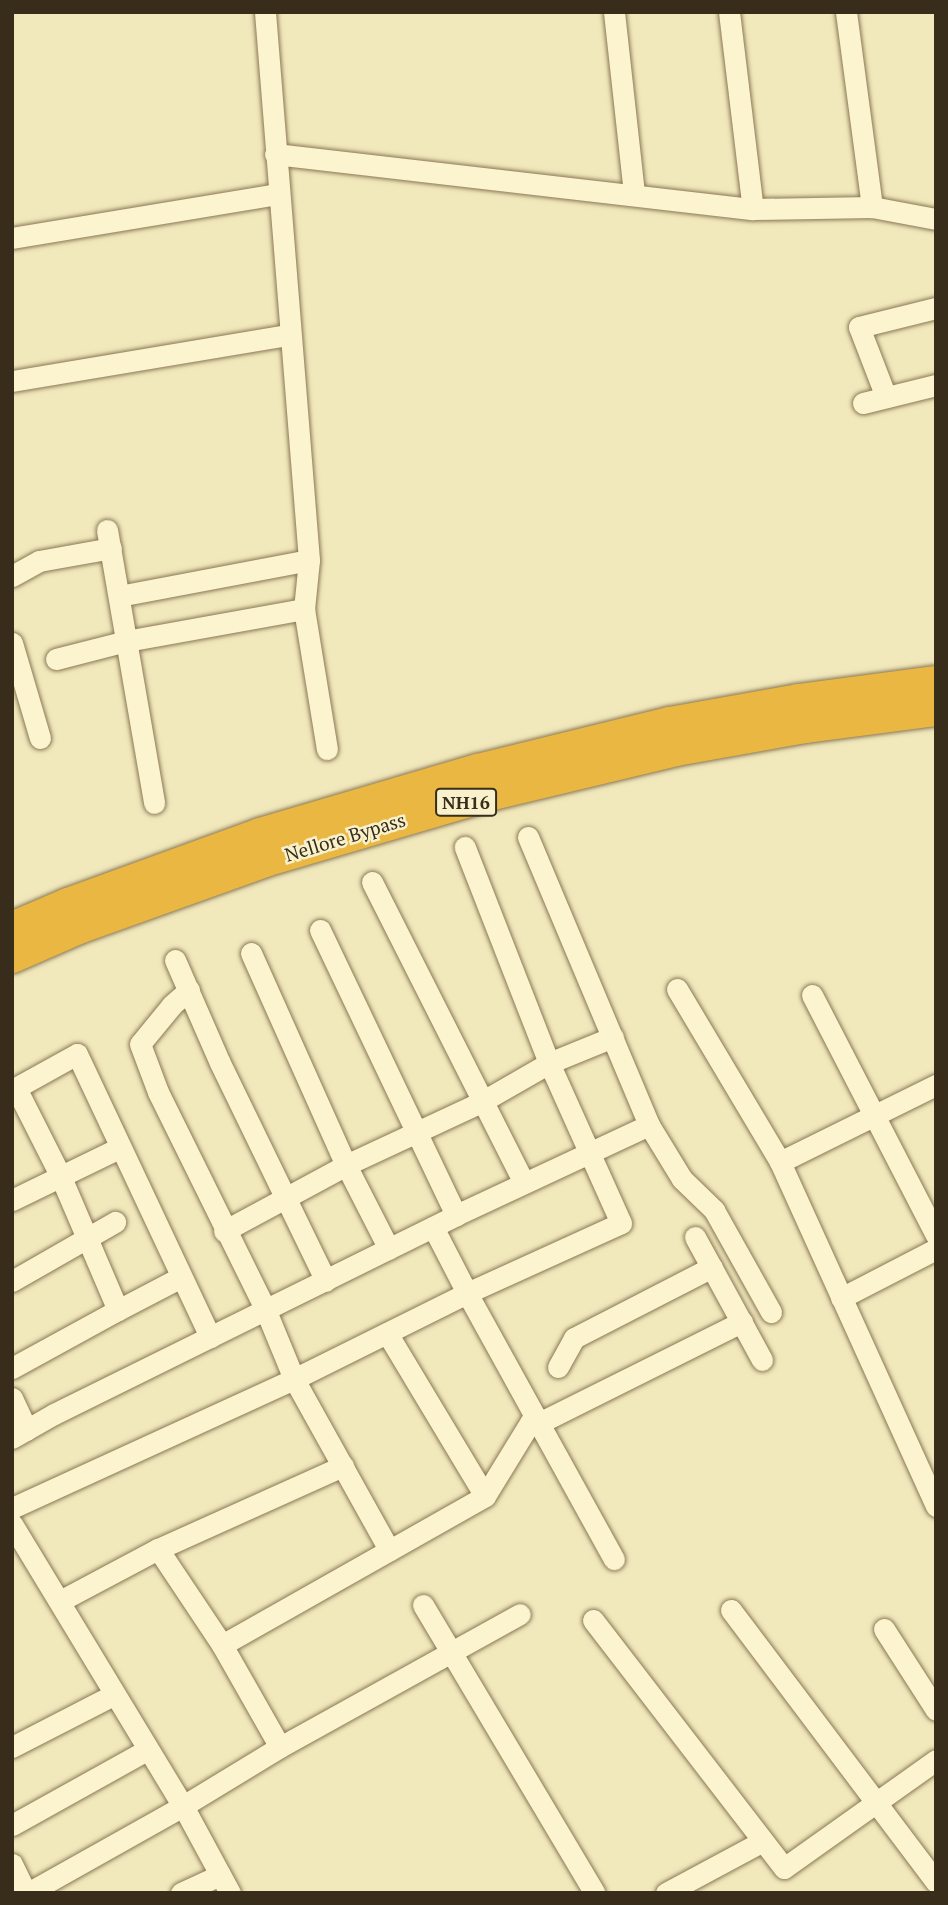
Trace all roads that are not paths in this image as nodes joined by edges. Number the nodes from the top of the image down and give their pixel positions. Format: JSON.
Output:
{"nodes":[{"id":1,"x":265,"y":12,"type":"edge"},
{"id":2,"x":614,"y":12,"type":"edge"},
{"id":3,"x":729,"y":12,"type":"edge"},
{"id":4,"x":846,"y":12,"type":"edge"},
{"id":5,"x":275,"y":154,"type":"junction"},
{"id":6,"x":278,"y":194,"type":"junction"},
{"id":7,"x":634,"y":194,"type":"junction"},
{"id":8,"x":872,"y":207,"type":"junction"},
{"id":9,"x":753,"y":209,"type":"junction"},
{"id":10,"x":936,"y":219,"type":"edge"},
{"id":11,"x":12,"y":238,"type":"edge"},
{"id":12,"x":936,"y":308,"type":"edge"},
{"id":13,"x":288,"y":335,"type":"junction"},
{"id":14,"x":12,"y":381,"type":"edge"},
{"id":15,"x":936,"y":384,"type":"edge"},
{"id":16,"x":886,"y":397,"type":"junction"},
{"id":17,"x":863,"y":403,"type":"dead end"},
{"id":18,"x":309,"y":560,"type":"junction"},
{"id":19,"x":12,"y":576,"type":"edge"},
{"id":20,"x":119,"y":596,"type":"junction"},
{"id":21,"x":304,"y":609,"type":"junction"},
{"id":22,"x":126,"y":641,"type":"junction"},
{"id":23,"x":12,"y":643,"type":"edge"},
{"id":24,"x":56,"y":659,"type":"dead end"},
{"id":25,"x":936,"y":682,"type":"edge"},
{"id":26,"x":936,"y":710,"type":"edge"},
{"id":27,"x":40,"y":738,"type":"dead end"},
{"id":28,"x":327,"y":749,"type":"dead end"},
{"id":29,"x":154,"y":803,"type":"dead end"},
{"id":30,"x":528,"y":837,"type":"dead end"},
{"id":31,"x":465,"y":847,"type":"dead end"},
{"id":32,"x":372,"y":882,"type":"dead end"},
{"id":33,"x":12,"y":928,"type":"edge"},
{"id":34,"x":320,"y":930,"type":"dead end"},
{"id":35,"x":250,"y":953,"type":"dead end"},
{"id":36,"x":12,"y":957,"type":"edge"},
{"id":37,"x":175,"y":960,"type":"dead end"},
{"id":38,"x":677,"y":989,"type":"dead end"},
{"id":39,"x":189,"y":990,"type":"junction"},
{"id":40,"x":812,"y":995,"type":"dead end"},
{"id":41,"x":613,"y":1037,"type":"junction"},
{"id":42,"x":549,"y":1063,"type":"junction"},
{"id":43,"x":936,"y":1085,"type":"edge"},
{"id":44,"x":14,"y":1089,"type":"edge"},
{"id":45,"x":483,"y":1101,"type":"junction"},
{"id":46,"x":876,"y":1115,"type":"junction"},
{"id":47,"x":649,"y":1125,"type":"junction"},
{"id":48,"x":415,"y":1133,"type":"junction"},
{"id":49,"x":119,"y":1147,"type":"junction"},
{"id":50,"x":587,"y":1151,"type":"junction"},
{"id":51,"x":780,"y":1162,"type":"junction"},
{"id":52,"x":346,"y":1165,"type":"junction"},
{"id":53,"x":60,"y":1175,"type":"junction"},
{"id":54,"x":524,"y":1183,"type":"junction"},
{"id":55,"x":286,"y":1199,"type":"junction"},
{"id":56,"x":12,"y":1200,"type":"edge"},
{"id":57,"x":456,"y":1215,"type":"junction"},
{"id":58,"x":115,"y":1222,"type":"dead end"},
{"id":59,"x":433,"y":1227,"type":"junction"},
{"id":60,"x":224,"y":1231,"type":"junction"},
{"id":61,"x":936,"y":1235,"type":"edge"},
{"id":62,"x":85,"y":1237,"type":"junction"},
{"id":63,"x":695,"y":1237,"type":"dead end"},
{"id":64,"x":389,"y":1249,"type":"junction"},
{"id":65,"x":936,"y":1249,"type":"edge"},
{"id":66,"x":712,"y":1267,"type":"junction"},
{"id":67,"x":181,"y":1277,"type":"junction"},
{"id":68,"x":12,"y":1281,"type":"edge"},
{"id":69,"x":326,"y":1282,"type":"junction"},
{"id":70,"x":467,"y":1293,"type":"junction"},
{"id":71,"x":841,"y":1298,"type":"junction"},
{"id":72,"x":118,"y":1310,"type":"junction"},
{"id":73,"x":266,"y":1311,"type":"junction"},
{"id":74,"x":771,"y":1312,"type":"dead end"},
{"id":75,"x":742,"y":1322,"type":"junction"},
{"id":76,"x":387,"y":1333,"type":"junction"},
{"id":77,"x":210,"y":1337,"type":"junction"},
{"id":78,"x":762,"y":1360,"type":"dead end"},
{"id":79,"x":558,"y":1367,"type":"dead end"},
{"id":80,"x":12,"y":1368,"type":"edge"},
{"id":81,"x":294,"y":1379,"type":"junction"},
{"id":82,"x":12,"y":1398,"type":"edge"},
{"id":83,"x":536,"y":1420,"type":"junction"},
{"id":84,"x":20,"y":1434,"type":"edge"},
{"id":85,"x":343,"y":1466,"type":"junction"},
{"id":86,"x":485,"y":1496,"type":"junction"},
{"id":87,"x":12,"y":1508,"type":"edge"},
{"id":88,"x":935,"y":1508,"type":"edge"},
{"id":89,"x":12,"y":1524,"type":"edge"},
{"id":90,"x":158,"y":1549,"type":"junction"},
{"id":91,"x":389,"y":1550,"type":"junction"},
{"id":92,"x":614,"y":1559,"type":"dead end"},
{"id":93,"x":60,"y":1601,"type":"junction"},
{"id":94,"x":423,"y":1605,"type":"dead end"},
{"id":95,"x":731,"y":1610,"type":"dead end"},
{"id":96,"x":520,"y":1614,"type":"dead end"},
{"id":97,"x":593,"y":1620,"type":"dead end"},
{"id":98,"x":884,"y":1629,"type":"dead end"},
{"id":99,"x":222,"y":1645,"type":"junction"},
{"id":100,"x":450,"y":1650,"type":"junction"},
{"id":101,"x":113,"y":1696,"type":"junction"},
{"id":102,"x":936,"y":1710,"type":"edge"},
{"id":103,"x":12,"y":1746,"type":"edge"},
{"id":104,"x":280,"y":1746,"type":"junction"},
{"id":105,"x":147,"y":1750,"type":"junction"},
{"id":106,"x":936,"y":1760,"type":"edge"},
{"id":107,"x":877,"y":1804,"type":"junction"},
{"id":108,"x":183,"y":1806,"type":"junction"},
{"id":109,"x":12,"y":1825,"type":"edge"},
{"id":110,"x":763,"y":1841,"type":"junction"},
{"id":111,"x":12,"y":1864,"type":"edge"},
{"id":112,"x":936,"y":1882,"type":"edge"},
{"id":113,"x":225,"y":1884,"type":"edge"},
{"id":114,"x":27,"y":1893,"type":"edge"},
{"id":115,"x":181,"y":1893,"type":"edge"},
{"id":116,"x":595,"y":1893,"type":"edge"},
{"id":117,"x":666,"y":1893,"type":"edge"},
{"id":118,"x":920,"y":1893,"type":"edge"}],
"edges":[{"from":1,"to":5,"type":"street"},
{"from":2,"to":7,"type":"street"},
{"from":3,"to":9,"type":"street"},
{"from":4,"to":8,"type":"street"},
{"from":5,"to":6,"type":"street"},
{"from":5,"to":7,"type":"street"},
{"from":6,"to":11,"type":"street"},
{"from":6,"to":13,"type":"street"},
{"from":7,"to":9,"type":"street"},
{"from":8,"to":9,"type":"street"},
{"from":8,"to":10,"type":"street"},
{"from":12,"to":16,"type":"street"},
{"from":13,"to":14,"type":"street"},
{"from":13,"to":18,"type":"street"},
{"from":15,"to":16,"type":"street"},
{"from":16,"to":17,"type":"street"},
{"from":18,"to":20,"type":"street"},
{"from":18,"to":21,"type":"street"},
{"from":19,"to":20,"type":"street"},
{"from":20,"to":22,"type":"street"},
{"from":21,"to":22,"type":"street"},
{"from":21,"to":28,"type":"street"},
{"from":22,"to":24,"type":"street"},
{"from":22,"to":29,"type":"street"},
{"from":23,"to":27,"type":"street"},
{"from":25,"to":33,"type":"highway","name":"Nellore Bypass","number":"NH16"},
{"from":26,"to":36,"type":"highway","name":"Nellore Bypass","number":"NH16"},
{"from":30,"to":41,"type":"street"},
{"from":31,"to":42,"type":"street"},
{"from":32,"to":45,"type":"street"},
{"from":34,"to":48,"type":"street"},
{"from":35,"to":52,"type":"street"},
{"from":37,"to":39,"type":"street"},
{"from":38,"to":51,"type":"street"},
{"from":39,"to":55,"type":"street"},
{"from":39,"to":60,"type":"street"},
{"from":40,"to":46,"type":"street"},
{"from":41,"to":42,"type":"street"},
{"from":41,"to":47,"type":"street"},
{"from":42,"to":45,"type":"street"},
{"from":42,"to":50,"type":"street"},
{"from":43,"to":46,"type":"street"},
{"from":44,"to":49,"type":"street"},
{"from":44,"to":53,"type":"street"},
{"from":45,"to":48,"type":"street"},
{"from":45,"to":54,"type":"street"},
{"from":46,"to":51,"type":"street"},
{"from":46,"to":61,"type":"street"},
{"from":47,"to":50,"type":"street"},
{"from":47,"to":74,"type":"street"},
{"from":48,"to":52,"type":"street"},
{"from":48,"to":57,"type":"street"},
{"from":49,"to":53,"type":"street"},
{"from":49,"to":67,"type":"street"},
{"from":50,"to":54,"type":"street"},
{"from":50,"to":70,"type":"street"},
{"from":51,"to":71,"type":"street"},
{"from":52,"to":55,"type":"street"},
{"from":52,"to":64,"type":"street"},
{"from":53,"to":56,"type":"street"},
{"from":53,"to":62,"type":"street"},
{"from":54,"to":57,"type":"street"},
{"from":55,"to":60,"type":"street"},
{"from":55,"to":69,"type":"street"},
{"from":57,"to":59,"type":"street"},
{"from":58,"to":62,"type":"street"},
{"from":59,"to":64,"type":"street"},
{"from":59,"to":70,"type":"street"},
{"from":60,"to":73,"type":"street"},
{"from":62,"to":68,"type":"street"},
{"from":62,"to":72,"type":"street"},
{"from":63,"to":66,"type":"street"},
{"from":64,"to":69,"type":"street"},
{"from":65,"to":71,"type":"street"},
{"from":66,"to":75,"type":"street"},
{"from":66,"to":79,"type":"street"},
{"from":67,"to":72,"type":"street"},
{"from":67,"to":77,"type":"street"},
{"from":69,"to":73,"type":"street"},
{"from":70,"to":76,"type":"street"},
{"from":70,"to":83,"type":"street"},
{"from":71,"to":88,"type":"street"},
{"from":72,"to":80,"type":"street"},
{"from":73,"to":77,"type":"street"},
{"from":73,"to":81,"type":"street"},
{"from":75,"to":78,"type":"street"},
{"from":75,"to":83,"type":"street"},
{"from":76,"to":81,"type":"street"},
{"from":76,"to":86,"type":"street"},
{"from":77,"to":84,"type":"street"},
{"from":81,"to":85,"type":"street"},
{"from":81,"to":87,"type":"street"},
{"from":82,"to":84,"type":"street"},
{"from":83,"to":86,"type":"street"},
{"from":83,"to":92,"type":"street"},
{"from":85,"to":90,"type":"street"},
{"from":85,"to":91,"type":"street"},
{"from":86,"to":91,"type":"street"},
{"from":89,"to":93,"type":"street"},
{"from":90,"to":93,"type":"street"},
{"from":90,"to":99,"type":"street"},
{"from":91,"to":99,"type":"street"},
{"from":93,"to":101,"type":"street"},
{"from":94,"to":100,"type":"street"},
{"from":95,"to":107,"type":"street"},
{"from":96,"to":100,"type":"street"},
{"from":97,"to":110,"type":"street"},
{"from":98,"to":102,"type":"street"},
{"from":99,"to":104,"type":"street"},
{"from":100,"to":104,"type":"street"},
{"from":100,"to":116,"type":"street"},
{"from":101,"to":103,"type":"street"},
{"from":101,"to":105,"type":"street"},
{"from":104,"to":108,"type":"street"},
{"from":105,"to":108,"type":"street"},
{"from":105,"to":109,"type":"street"},
{"from":106,"to":107,"type":"street"},
{"from":107,"to":110,"type":"street"},
{"from":107,"to":112,"type":"street"},
{"from":108,"to":113,"type":"street"},
{"from":108,"to":114,"type":"street"},
{"from":110,"to":117,"type":"street"},
{"from":111,"to":114,"type":"street"},
{"from":112,"to":118,"type":"street"},
{"from":113,"to":115,"type":"street"}]}
